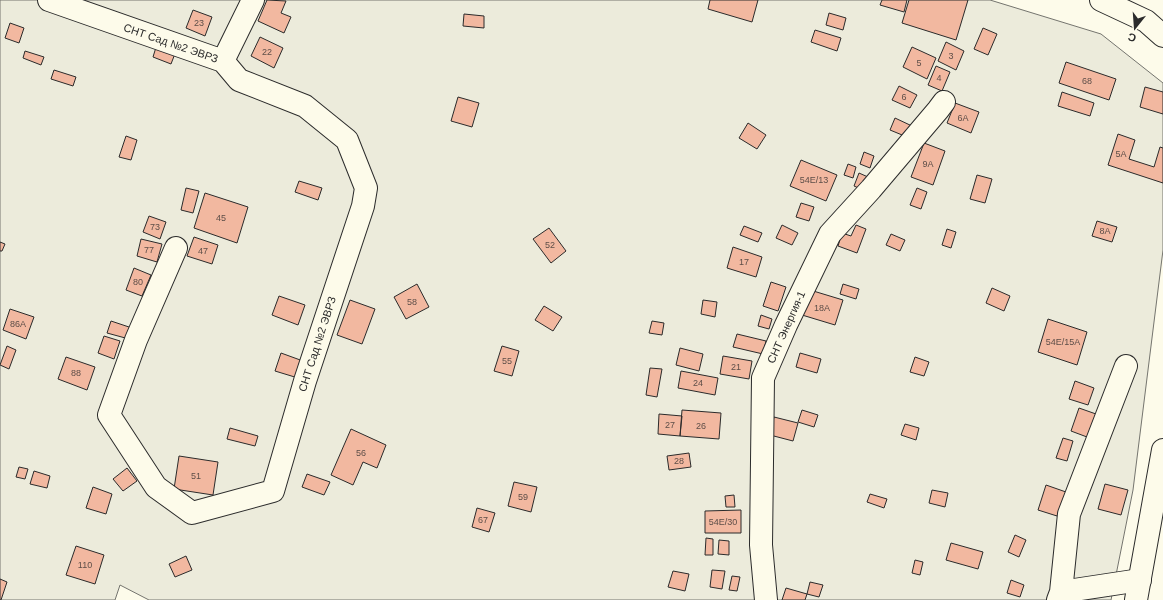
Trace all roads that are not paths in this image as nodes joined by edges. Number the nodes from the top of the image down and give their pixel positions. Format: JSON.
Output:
{"nodes":[{"id":1,"x":49,"y":0,"type":"edge"},
{"id":2,"x":253,"y":0,"type":"edge"},
{"id":3,"x":1101,"y":0,"type":"edge"},
{"id":4,"x":1163,"y":36,"type":"edge"},
{"id":5,"x":223,"y":61,"type":"junction"},
{"id":6,"x":944,"y":102,"type":"dead end"},
{"id":7,"x":176,"y":248,"type":"dead end"},
{"id":8,"x":1126,"y":366,"type":"dead end"},
{"id":9,"x":1163,"y":450,"type":"edge"},
{"id":10,"x":1138,"y":590,"type":"edge"},
{"id":11,"x":1060,"y":596,"type":"edge"},
{"id":12,"x":766,"y":600,"type":"edge"}],
"edges":[{"from":1,"to":5,"type":"street","name":"СНТ Сад №2 ЭВРЗ"},
{"from":2,"to":5,"type":"street"},
{"from":3,"to":4,"type":"street"},
{"from":5,"to":7,"type":"street","name":"СНТ Сад №2 ЭВРЗ"},
{"from":6,"to":12,"type":"street","name":"СНТ Энергия-1"},
{"from":8,"to":11,"type":"street"},
{"from":9,"to":10,"type":"street"},
{"from":10,"to":11,"type":"street"}]}
